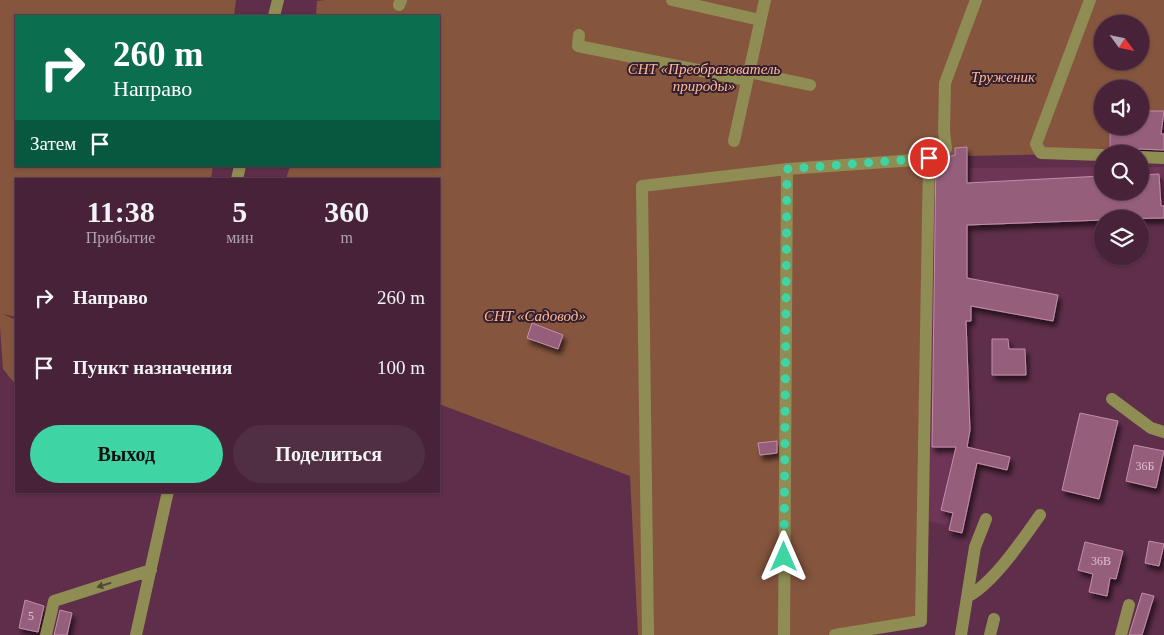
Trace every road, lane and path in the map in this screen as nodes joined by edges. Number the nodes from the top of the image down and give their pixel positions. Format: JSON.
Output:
{"nodes":[{"id":1,"x":278,"y":0,"type":"edge"},
{"id":2,"x":672,"y":0,"type":"edge"},
{"id":3,"x":765,"y":0,"type":"edge"},
{"id":4,"x":976,"y":0,"type":"edge"},
{"id":5,"x":1090,"y":0,"type":"edge"},
{"id":6,"x":274,"y":15,"type":"edge"},
{"id":7,"x":760,"y":20,"type":"junction"},
{"id":8,"x":579,"y":35,"type":"dead end"},
{"id":9,"x":748,"y":76,"type":"junction"},
{"id":10,"x":810,"y":85,"type":"dead end"},
{"id":11,"x":734,"y":141,"type":"dead end"},
{"id":12,"x":946,"y":150,"type":"dead end"},
{"id":13,"x":1094,"y":155,"type":"edge"},
{"id":14,"x":1149,"y":157,"type":"edge"},
{"id":15,"x":1164,"y":158,"type":"edge"},
{"id":16,"x":787,"y":169,"type":"junction"},
{"id":17,"x":1112,"y":399,"type":"dead end"},
{"id":18,"x":1164,"y":432,"type":"edge"},
{"id":19,"x":168,"y":493,"type":"edge"},
{"id":20,"x":1040,"y":515,"type":"dead end"},
{"id":21,"x":986,"y":519,"type":"dead end"},
{"id":22,"x":151,"y":570,"type":"junction"},
{"id":23,"x":967,"y":597,"type":"junction"},
{"id":24,"x":1129,"y":605,"type":"dead end"},
{"id":25,"x":994,"y":619,"type":"dead end"},
{"id":26,"x":46,"y":635,"type":"edge"},
{"id":27,"x":136,"y":635,"type":"edge"},
{"id":28,"x":648,"y":635,"type":"edge"},
{"id":29,"x":784,"y":635,"type":"edge"},
{"id":30,"x":835,"y":635,"type":"edge"},
{"id":31,"x":961,"y":635,"type":"edge"},
{"id":32,"x":990,"y":635,"type":"edge"},
{"id":33,"x":1121,"y":635,"type":"edge"}],
"edges":[{"from":1,"to":6,"type":"street"},
{"from":2,"to":7,"type":"street"},
{"from":3,"to":7,"type":"street"},
{"from":4,"to":12,"type":"street"},
{"from":5,"to":13,"type":"street"},
{"from":7,"to":9,"type":"street"},
{"from":8,"to":9,"type":"street"},
{"from":9,"to":10,"type":"street"},
{"from":9,"to":11,"type":"street"},
{"from":14,"to":15,"type":"street"},
{"from":16,"to":28,"type":"street"},
{"from":16,"to":29,"type":"street"},
{"from":16,"to":30,"type":"street"},
{"from":17,"to":18,"type":"street"},
{"from":19,"to":22,"type":"street"},
{"from":20,"to":23,"type":"street"},
{"from":21,"to":23,"type":"street"},
{"from":22,"to":26,"type":"street","one_way":true},
{"from":22,"to":27,"type":"street"},
{"from":23,"to":31,"type":"street"},
{"from":24,"to":33,"type":"street"},
{"from":25,"to":32,"type":"street"}]}
